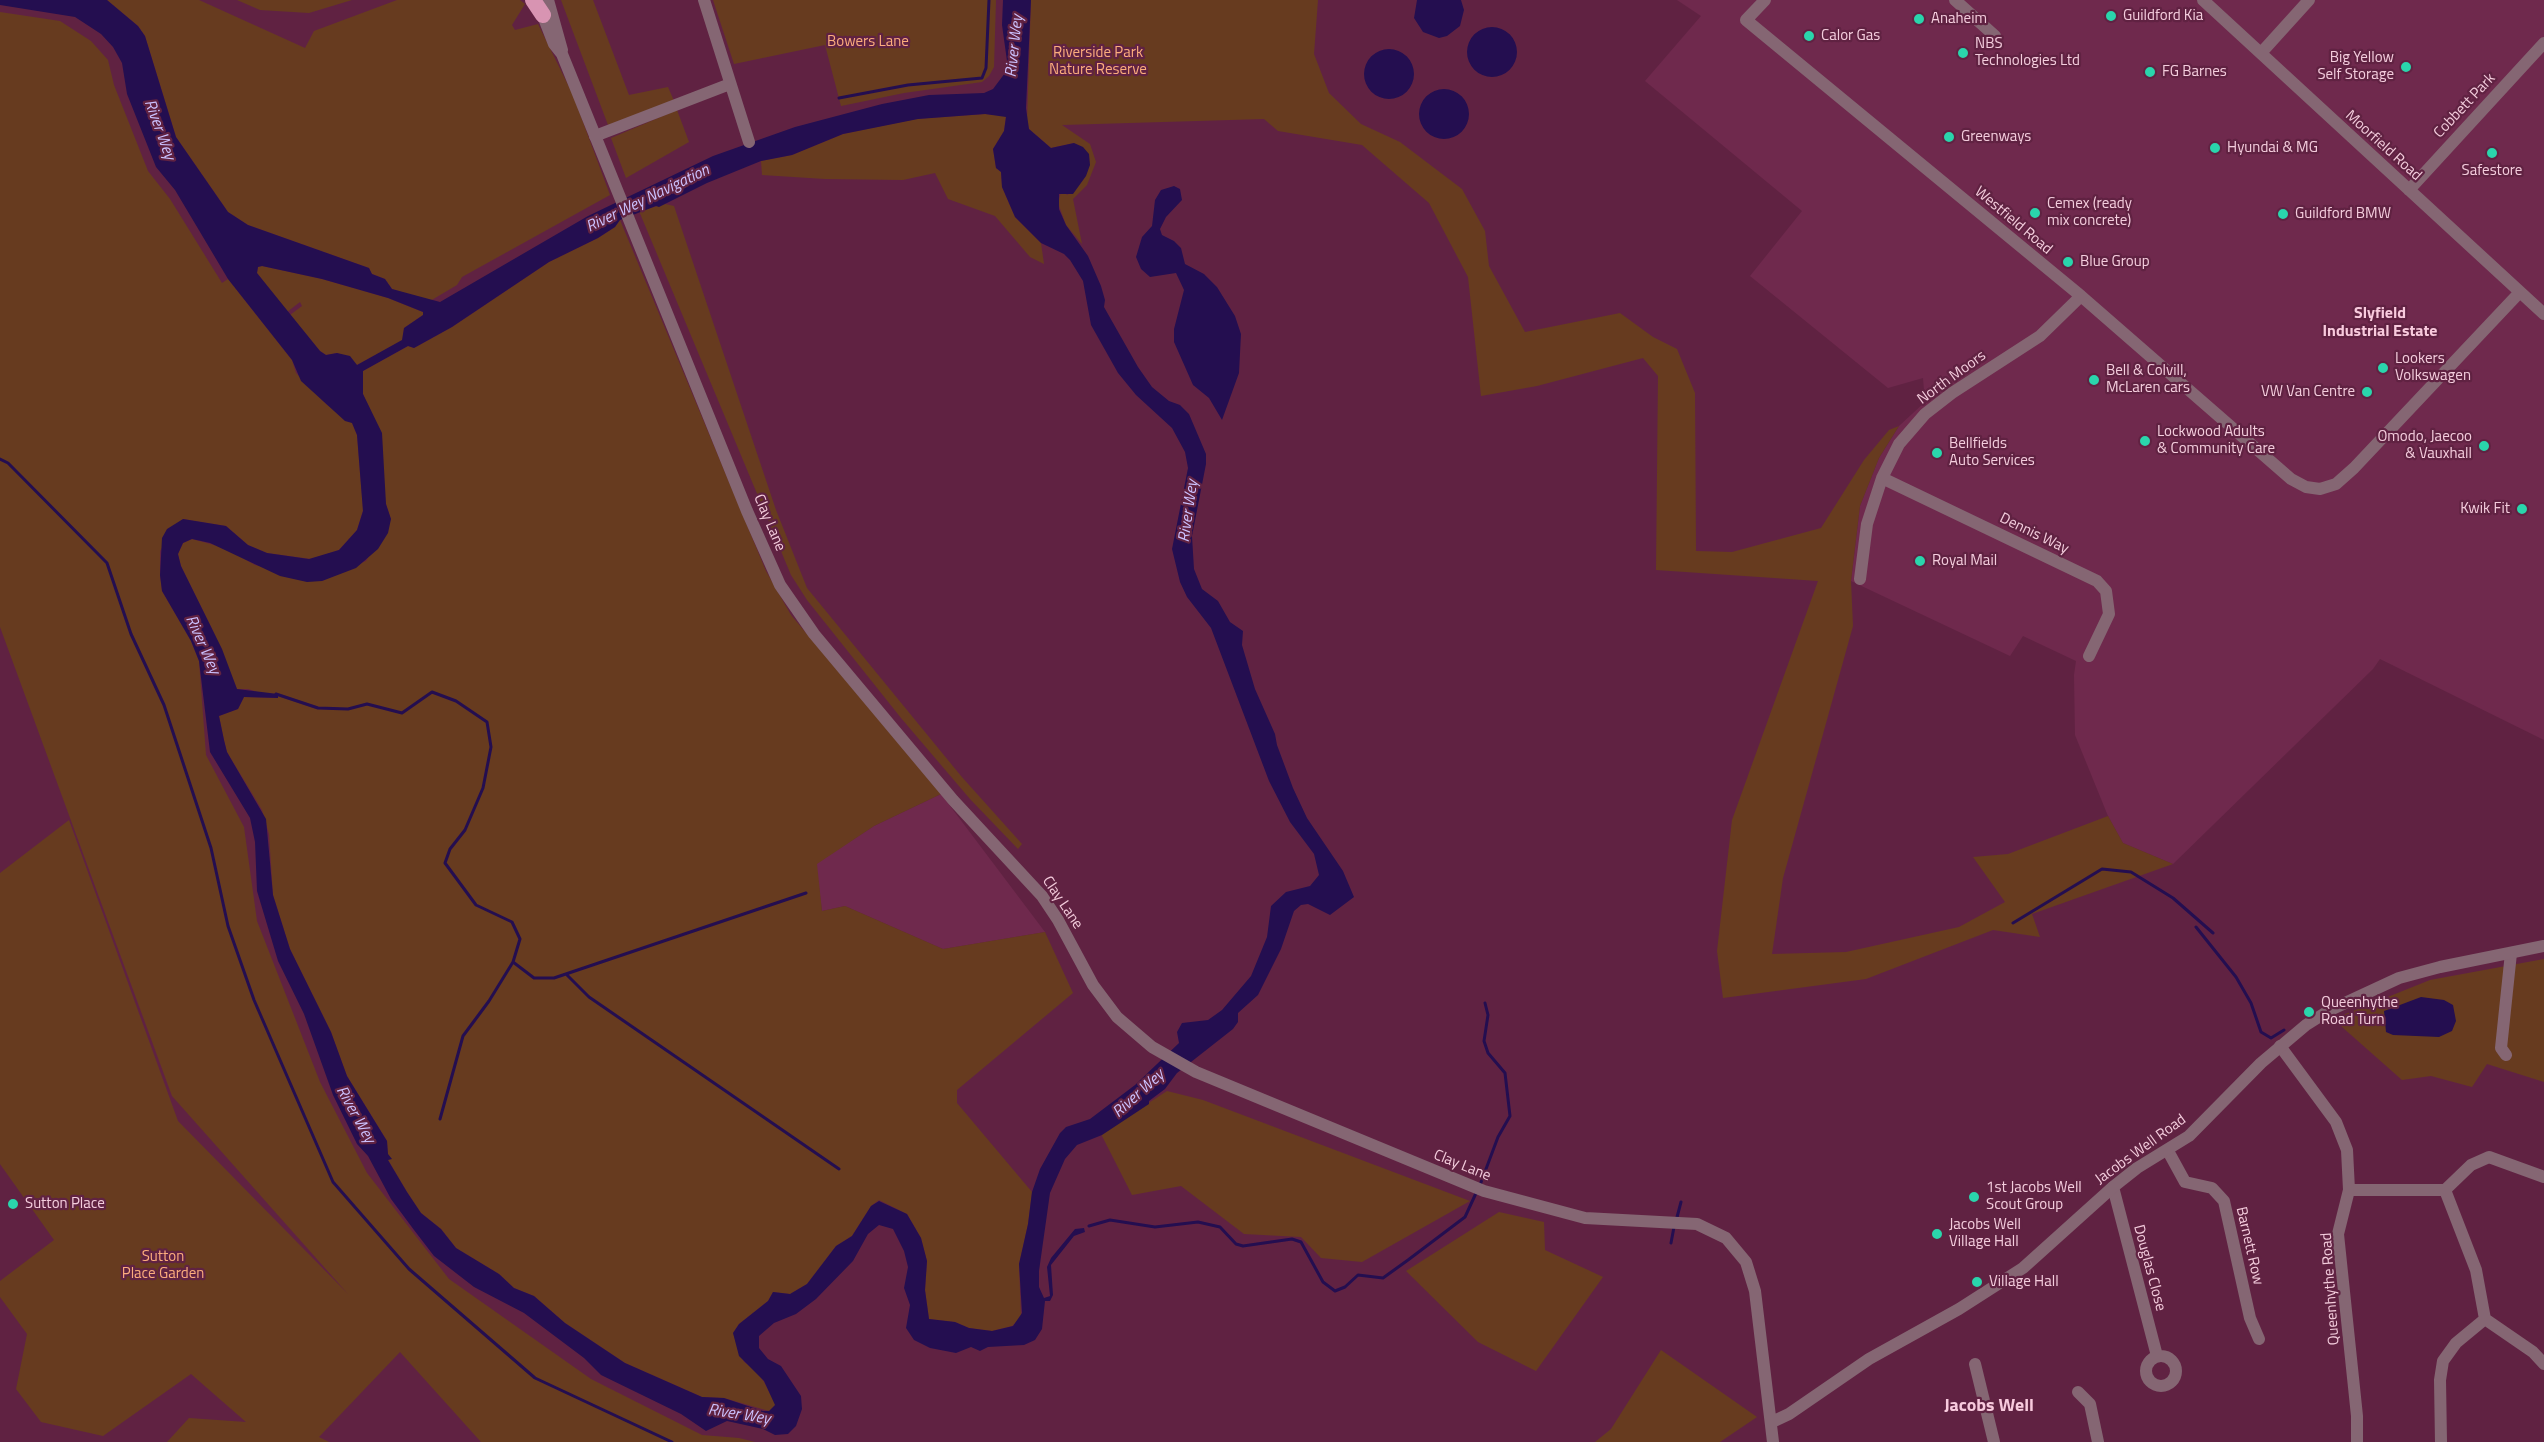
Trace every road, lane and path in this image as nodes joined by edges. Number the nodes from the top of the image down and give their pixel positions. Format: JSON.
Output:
{"nodes":[{"id":1,"x":704,"y":0,"type":"edge"},
{"id":2,"x":1765,"y":0,"type":"edge"},
{"id":3,"x":1955,"y":0,"type":"edge"},
{"id":4,"x":2203,"y":0,"type":"edge"},
{"id":5,"x":2308,"y":0,"type":"edge"},
{"id":6,"x":540,"y":4,"type":"edge"},
{"id":7,"x":1995,"y":36,"type":"dead end"},
{"id":8,"x":2544,"y":44,"type":"edge"},
{"id":9,"x":2260,"y":53,"type":"junction"},
{"id":10,"x":730,"y":84,"type":"junction"},
{"id":11,"x":595,"y":136,"type":"junction"},
{"id":12,"x":749,"y":141,"type":"dead end"},
{"id":13,"x":2409,"y":190,"type":"junction"},
{"id":14,"x":2520,"y":292,"type":"junction"},
{"id":15,"x":2081,"y":296,"type":"junction"},
{"id":16,"x":2544,"y":314,"type":"edge"},
{"id":17,"x":1882,"y":478,"type":"junction"},
{"id":18,"x":1860,"y":579,"type":"dead end"},
{"id":19,"x":2089,"y":656,"type":"dead end"},
{"id":20,"x":2544,"y":946,"type":"edge"},
{"id":21,"x":2511,"y":952,"type":"junction"},
{"id":22,"x":2280,"y":1046,"type":"junction"},
{"id":23,"x":2506,"y":1055,"type":"dead end"},
{"id":24,"x":2168,"y":1151,"type":"junction"},
{"id":25,"x":2544,"y":1177,"type":"edge"},
{"id":26,"x":2113,"y":1187,"type":"junction"},
{"id":27,"x":2349,"y":1190,"type":"junction"},
{"id":28,"x":2445,"y":1190,"type":"junction"},
{"id":29,"x":2485,"y":1319,"type":"junction"},
{"id":30,"x":2259,"y":1340,"type":"dead end"},
{"id":31,"x":2157,"y":1356,"type":"dead end"},
{"id":32,"x":1975,"y":1364,"type":"dead end"},
{"id":33,"x":2544,"y":1364,"type":"edge"},
{"id":34,"x":2078,"y":1392,"type":"dead end"},
{"id":35,"x":1772,"y":1422,"type":"junction"},
{"id":36,"x":1773,"y":1442,"type":"edge"},
{"id":37,"x":1994,"y":1442,"type":"edge"},
{"id":38,"x":2098,"y":1442,"type":"edge"},
{"id":39,"x":2357,"y":1442,"type":"edge"},
{"id":40,"x":2441,"y":1442,"type":"edge"}],
"edges":[{"from":1,"to":10,"type":"street"},
{"from":2,"to":15,"type":"street","name":"Westfield Road"},
{"from":3,"to":7,"type":"street"},
{"from":4,"to":9,"type":"street","name":"Moorfield Road"},
{"from":5,"to":9,"type":"street"},
{"from":6,"to":11,"type":"street","name":"Clay Lane"},
{"from":8,"to":13,"type":"street","name":"Cobbett Park"},
{"from":9,"to":13,"type":"street","name":"Moorfield Road"},
{"from":10,"to":11,"type":"street"},
{"from":10,"to":12,"type":"street"},
{"from":11,"to":35,"type":"street","name":"Clay Lane"},
{"from":13,"to":14,"type":"street","name":"Moorfield Road"},
{"from":14,"to":15,"type":"street","name":"Westfield Road"},
{"from":14,"to":16,"type":"street","name":"Moorfield Road"},
{"from":15,"to":17,"type":"street","name":"North Moors"},
{"from":17,"to":18,"type":"street","name":"North Moors"},
{"from":17,"to":19,"type":"street","name":"Dennis Way"},
{"from":20,"to":21,"type":"street","name":"Jacobs Well Road"},
{"from":21,"to":22,"type":"street","name":"Jacobs Well Road"},
{"from":21,"to":23,"type":"street"},
{"from":22,"to":24,"type":"street","name":"Jacobs Well Road"},
{"from":22,"to":27,"type":"street","name":"Queenhythe Road"},
{"from":24,"to":26,"type":"street","name":"Jacobs Well Road"},
{"from":24,"to":30,"type":"street","name":"Barnett Row"},
{"from":25,"to":28,"type":"street"},
{"from":26,"to":31,"type":"street","name":"Douglas Close"},
{"from":26,"to":35,"type":"street","name":"Jacobs Well Road"},
{"from":27,"to":28,"type":"street"},
{"from":27,"to":39,"type":"street","name":"Queenhythe Road"},
{"from":28,"to":29,"type":"street"},
{"from":29,"to":33,"type":"street"},
{"from":29,"to":40,"type":"street"},
{"from":32,"to":37,"type":"street"},
{"from":34,"to":38,"type":"street"},
{"from":35,"to":36,"type":"street","name":"Clay Lane"}]}
